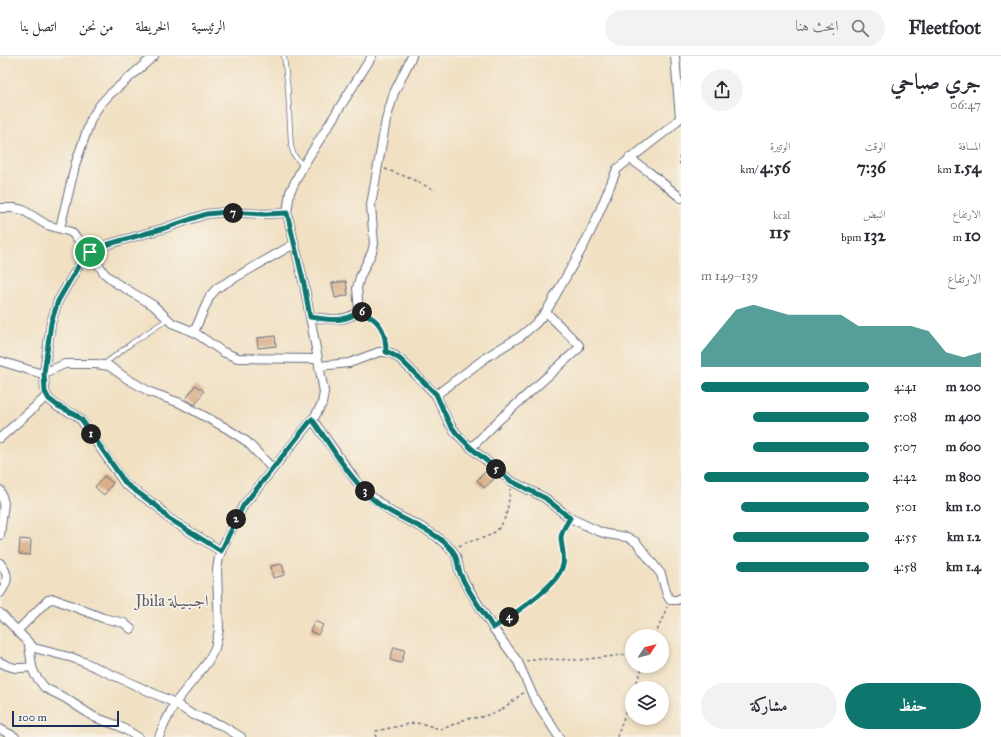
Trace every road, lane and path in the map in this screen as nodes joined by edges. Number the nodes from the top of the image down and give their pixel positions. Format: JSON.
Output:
{"nodes":[{"id":1,"x":154,"y":56,"type":"edge"},
{"id":2,"x":284,"y":56,"type":"edge"},
{"id":3,"x":372,"y":56,"type":"edge"},
{"id":4,"x":412,"y":56,"type":"edge"},
{"id":5,"x":675,"y":56,"type":"edge"},
{"id":6,"x":681,"y":150,"type":"edge"},
{"id":7,"x":630,"y":158,"type":"junction"},
{"id":8,"x":303,"y":166,"type":"junction"},
{"id":9,"x":378,"y":167,"type":"junction"},
{"id":10,"x":681,"y":167,"type":"edge"},
{"id":11,"x":435,"y":190,"type":"dead end"},
{"id":12,"x":681,"y":198,"type":"edge"},
{"id":13,"x":0,"y":208,"type":"edge"},
{"id":14,"x":287,"y":213,"type":"junction"},
{"id":15,"x":60,"y":228,"type":"junction"},
{"id":16,"x":294,"y":244,"type":"junction"},
{"id":17,"x":90,"y":252,"type":"junction"},
{"id":18,"x":359,"y":311,"type":"junction"},
{"id":19,"x":546,"y":312,"type":"junction"},
{"id":20,"x":310,"y":317,"type":"junction"},
{"id":21,"x":168,"y":319,"type":"junction"},
{"id":22,"x":194,"y":332,"type":"junction"},
{"id":23,"x":386,"y":352,"type":"junction"},
{"id":24,"x":0,"y":361,"type":"edge"},
{"id":25,"x":318,"y":362,"type":"junction"},
{"id":26,"x":103,"y":365,"type":"junction"},
{"id":27,"x":44,"y":373,"type":"junction"},
{"id":28,"x":436,"y":394,"type":"junction"},
{"id":29,"x":47,"y":396,"type":"junction"},
{"id":30,"x":312,"y":419,"type":"junction"},
{"id":31,"x":0,"y":438,"type":"edge"},
{"id":32,"x":471,"y":448,"type":"junction"},
{"id":33,"x":272,"y":468,"type":"junction"},
{"id":34,"x":511,"y":481,"type":"junction"},
{"id":35,"x":0,"y":490,"type":"edge"},
{"id":36,"x":570,"y":518,"type":"junction"},
{"id":37,"x":0,"y":535,"type":"edge"},
{"id":38,"x":452,"y":550,"type":"junction"},
{"id":39,"x":221,"y":551,"type":"junction"},
{"id":40,"x":0,"y":563,"type":"edge"},
{"id":41,"x":0,"y":593,"type":"edge"},
{"id":42,"x":681,"y":598,"type":"edge"},
{"id":43,"x":670,"y":600,"type":"junction"},
{"id":44,"x":0,"y":613,"type":"edge"},
{"id":45,"x":493,"y":628,"type":"junction"},
{"id":46,"x":131,"y":629,"type":"dead end"},
{"id":47,"x":658,"y":629,"type":"edge"},
{"id":48,"x":17,"y":631,"type":"junction"},
{"id":49,"x":29,"y":645,"type":"junction"},
{"id":50,"x":625,"y":655,"type":"edge"},
{"id":51,"x":0,"y":662,"type":"edge"},
{"id":52,"x":518,"y":662,"type":"junction"},
{"id":53,"x":32,"y":667,"type":"junction"},
{"id":54,"x":529,"y":688,"type":"junction"},
{"id":55,"x":175,"y":703,"type":"junction"},
{"id":56,"x":625,"y":714,"type":"edge"},
{"id":57,"x":0,"y":729,"type":"edge"},
{"id":58,"x":15,"y":737,"type":"edge"},
{"id":59,"x":138,"y":737,"type":"edge"},
{"id":60,"x":159,"y":737,"type":"edge"},
{"id":61,"x":241,"y":737,"type":"edge"},
{"id":62,"x":376,"y":737,"type":"edge"},
{"id":63,"x":559,"y":737,"type":"edge"},
{"id":64,"x":617,"y":737,"type":"edge"}],
"edges":[{"from":1,"to":15,"type":"street"},
{"from":2,"to":8,"type":"lane"},
{"from":3,"to":8,"type":"street"},
{"from":4,"to":9,"type":"street"},
{"from":5,"to":7,"type":"street"},
{"from":6,"to":10,"type":"path"},
{"from":7,"to":12,"type":"street"},
{"from":7,"to":19,"type":"street"},
{"from":8,"to":14,"type":"street"},
{"from":9,"to":11,"type":"path"},
{"from":9,"to":18,"type":"street"},
{"from":13,"to":15,"type":"street"},
{"from":14,"to":16,"type":"street"},
{"from":14,"to":17,"type":"street"},
{"from":15,"to":17,"type":"street"},
{"from":16,"to":20,"type":"street"},
{"from":16,"to":22,"type":"street"},
{"from":17,"to":21,"type":"street"},
{"from":17,"to":27,"type":"street"},
{"from":18,"to":20,"type":"street"},
{"from":18,"to":23,"type":"lane"},
{"from":19,"to":28,"type":"street"},
{"from":19,"to":32,"type":"street"},
{"from":20,"to":25,"type":"street"},
{"from":21,"to":22,"type":"street"},
{"from":21,"to":26,"type":"lane"},
{"from":22,"to":25,"type":"street"},
{"from":23,"to":25,"type":"street"},
{"from":23,"to":28,"type":"street"},
{"from":24,"to":27,"type":"street"},
{"from":25,"to":30,"type":"street"},
{"from":26,"to":27,"type":"street"},
{"from":26,"to":33,"type":"street"},
{"from":27,"to":29,"type":"street"},
{"from":28,"to":32,"type":"street"},
{"from":29,"to":31,"type":"street"},
{"from":29,"to":39,"type":"street"},
{"from":30,"to":33,"type":"street"},
{"from":30,"to":38,"type":"street"},
{"from":32,"to":34,"type":"street"},
{"from":33,"to":39,"type":"street"},
{"from":34,"to":36,"type":"street"},
{"from":34,"to":38,"type":"path"},
{"from":35,"to":37,"type":"street"},
{"from":36,"to":43,"type":"street"},
{"from":36,"to":45,"type":"path"},
{"from":38,"to":45,"type":"street"},
{"from":39,"to":55,"type":"street"},
{"from":40,"to":41,"type":"street"},
{"from":42,"to":43,"type":"street"},
{"from":43,"to":47,"type":"path"},
{"from":44,"to":48,"type":"street"},
{"from":45,"to":52,"type":"street"},
{"from":46,"to":48,"type":"street"},
{"from":48,"to":49,"type":"street"},
{"from":49,"to":53,"type":"street"},
{"from":49,"to":55,"type":"street"},
{"from":50,"to":52,"type":"path"},
{"from":51,"to":53,"type":"street"},
{"from":52,"to":54,"type":"street"},
{"from":53,"to":59,"type":"street"},
{"from":54,"to":62,"type":"path"},
{"from":54,"to":63,"type":"street"},
{"from":55,"to":60,"type":"street"},
{"from":55,"to":61,"type":"street"},
{"from":56,"to":64,"type":"path"},
{"from":57,"to":58,"type":"street"}]}
